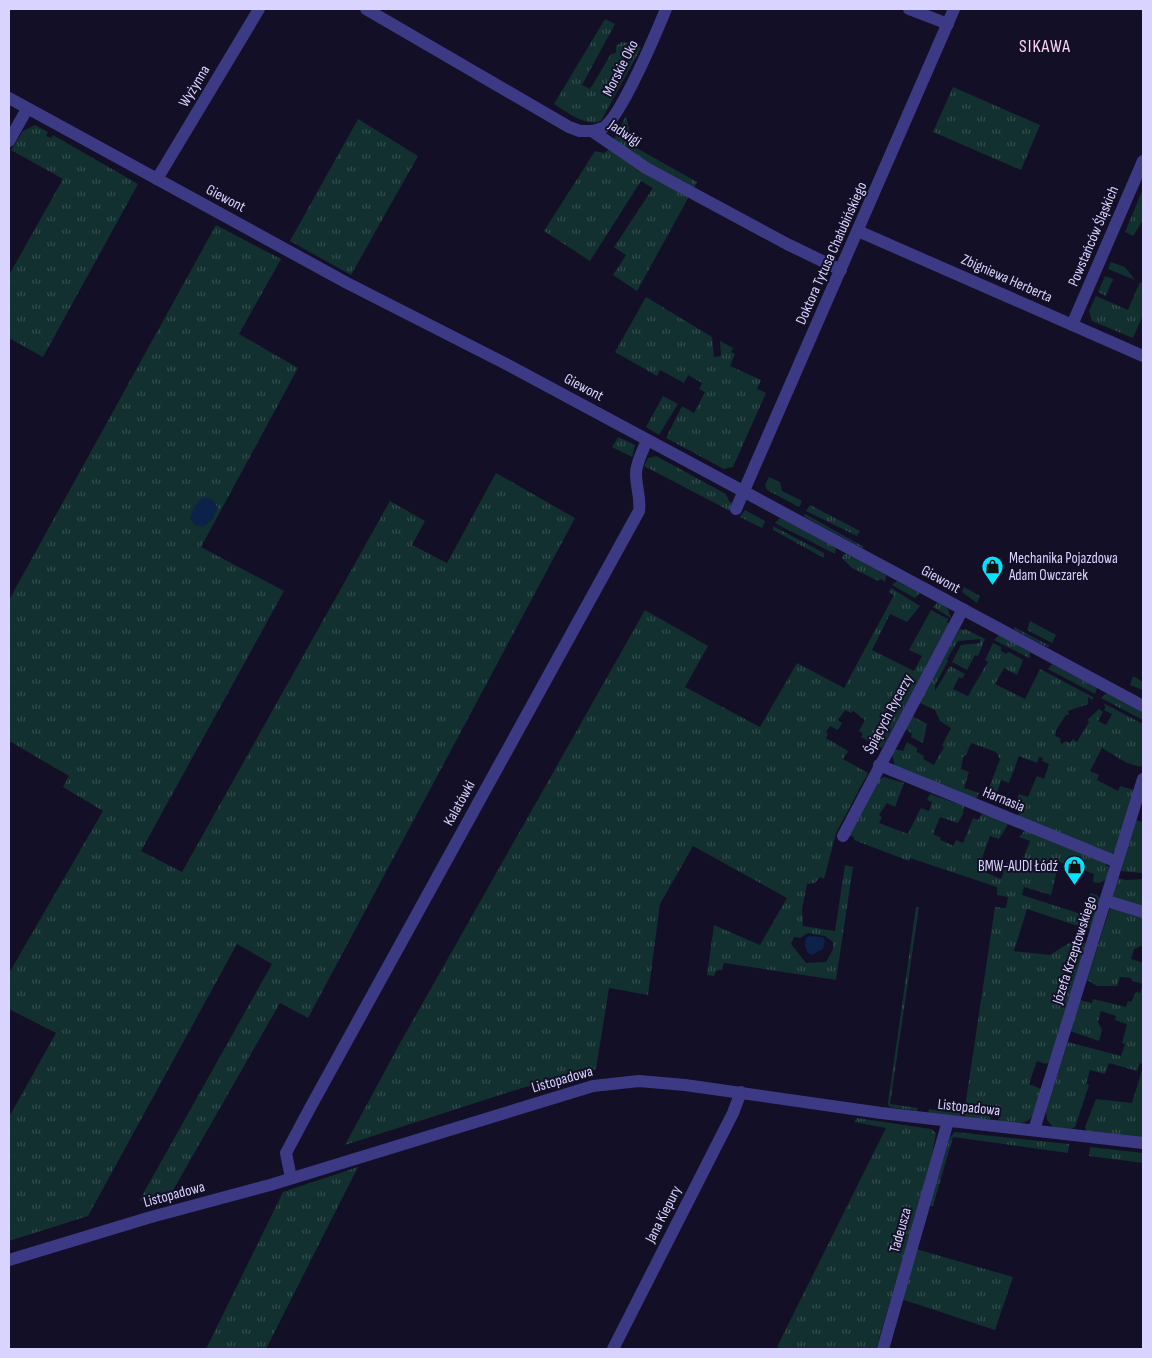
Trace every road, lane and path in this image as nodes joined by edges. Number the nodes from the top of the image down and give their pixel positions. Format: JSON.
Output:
{"nodes":[{"id":1,"x":259,"y":9,"type":"edge"},
{"id":2,"x":366,"y":9,"type":"edge"},
{"id":3,"x":666,"y":9,"type":"edge"},
{"id":4,"x":909,"y":9,"type":"edge"},
{"id":5,"x":954,"y":9,"type":"edge"},
{"id":6,"x":948,"y":24,"type":"junction"},
{"id":7,"x":9,"y":98,"type":"edge"},
{"id":8,"x":27,"y":109,"type":"junction"},
{"id":9,"x":592,"y":131,"type":"junction"},
{"id":10,"x":9,"y":141,"type":"edge"},
{"id":11,"x":1143,"y":161,"type":"edge"},
{"id":12,"x":157,"y":180,"type":"junction"},
{"id":13,"x":858,"y":231,"type":"junction"},
{"id":14,"x":841,"y":270,"type":"junction"},
{"id":15,"x":1072,"y":325,"type":"junction"},
{"id":16,"x":1143,"y":356,"type":"edge"},
{"id":17,"x":648,"y":440,"type":"junction"},
{"id":18,"x":742,"y":491,"type":"junction"},
{"id":19,"x":736,"y":509,"type":"dead end"},
{"id":20,"x":963,"y":610,"type":"junction"},
{"id":21,"x":1143,"y":706,"type":"edge"},
{"id":22,"x":879,"y":765,"type":"junction"},
{"id":23,"x":1143,"y":779,"type":"edge"},
{"id":24,"x":843,"y":836,"type":"dead end"},
{"id":25,"x":1117,"y":862,"type":"junction"},
{"id":26,"x":1107,"y":901,"type":"junction"},
{"id":27,"x":1143,"y":912,"type":"edge"},
{"id":28,"x":741,"y":1092,"type":"junction"},
{"id":29,"x":948,"y":1121,"type":"junction"},
{"id":30,"x":1034,"y":1130,"type":"junction"},
{"id":31,"x":1143,"y":1143,"type":"edge"},
{"id":32,"x":292,"y":1178,"type":"junction"},
{"id":33,"x":9,"y":1260,"type":"edge"},
{"id":34,"x":613,"y":1349,"type":"edge"},
{"id":35,"x":883,"y":1349,"type":"edge"}],
"edges":[{"from":1,"to":12,"type":"street","name":"Wyżynna"},
{"from":2,"to":9,"type":"street","name":"Jadwigi"},
{"from":3,"to":9,"type":"street","name":"Morskie Oko"},
{"from":4,"to":6,"type":"street"},
{"from":5,"to":6,"type":"street","name":"Doktora Tytusa Chałubińskiego"},
{"from":6,"to":13,"type":"street","name":"Doktora Tytusa Chałubińskiego"},
{"from":7,"to":8,"type":"street","name":"Giewont"},
{"from":8,"to":10,"type":"street"},
{"from":8,"to":12,"type":"street","name":"Giewont"},
{"from":9,"to":14,"type":"street","name":"Jadwigi"},
{"from":11,"to":15,"type":"street","name":"Powstańców Śląskich"},
{"from":12,"to":17,"type":"street","name":"Giewont"},
{"from":13,"to":14,"type":"street","name":"Doktora Tytusa Chałubińskiego"},
{"from":13,"to":15,"type":"street","name":"Zbigniewa Herberta"},
{"from":14,"to":18,"type":"street","name":"Doktora Tytusa Chałubińskiego"},
{"from":15,"to":16,"type":"street","name":"Zbigniewa Herberta"},
{"from":17,"to":18,"type":"street","name":"Giewont"},
{"from":17,"to":32,"type":"street","name":"Kalatówki"},
{"from":18,"to":19,"type":"street","name":"Doktora Tytusa Chałubińskiego"},
{"from":18,"to":20,"type":"street","name":"Giewont"},
{"from":20,"to":21,"type":"street","name":"Giewont"},
{"from":20,"to":22,"type":"street","name":"Śpiących Rycerzy"},
{"from":22,"to":24,"type":"street","name":"Śpiących Rycerzy"},
{"from":22,"to":25,"type":"street","name":"Harnasia"},
{"from":23,"to":25,"type":"street","name":"Józefa Krzeptowskiego"},
{"from":25,"to":26,"type":"street","name":"Józefa Krzeptowskiego"},
{"from":26,"to":27,"type":"street"},
{"from":26,"to":30,"type":"street","name":"Józefa Krzeptowskiego"},
{"from":28,"to":29,"type":"street","name":"Listopadowa"},
{"from":28,"to":32,"type":"street","name":"Listopadowa"},
{"from":28,"to":34,"type":"street","name":"Jana Kiepury"},
{"from":29,"to":30,"type":"street","name":"Listopadowa"},
{"from":29,"to":35,"type":"street","name":"Tadeusza"},
{"from":30,"to":31,"type":"street","name":"Listopadowa"},
{"from":32,"to":33,"type":"street","name":"Listopadowa"}]}
